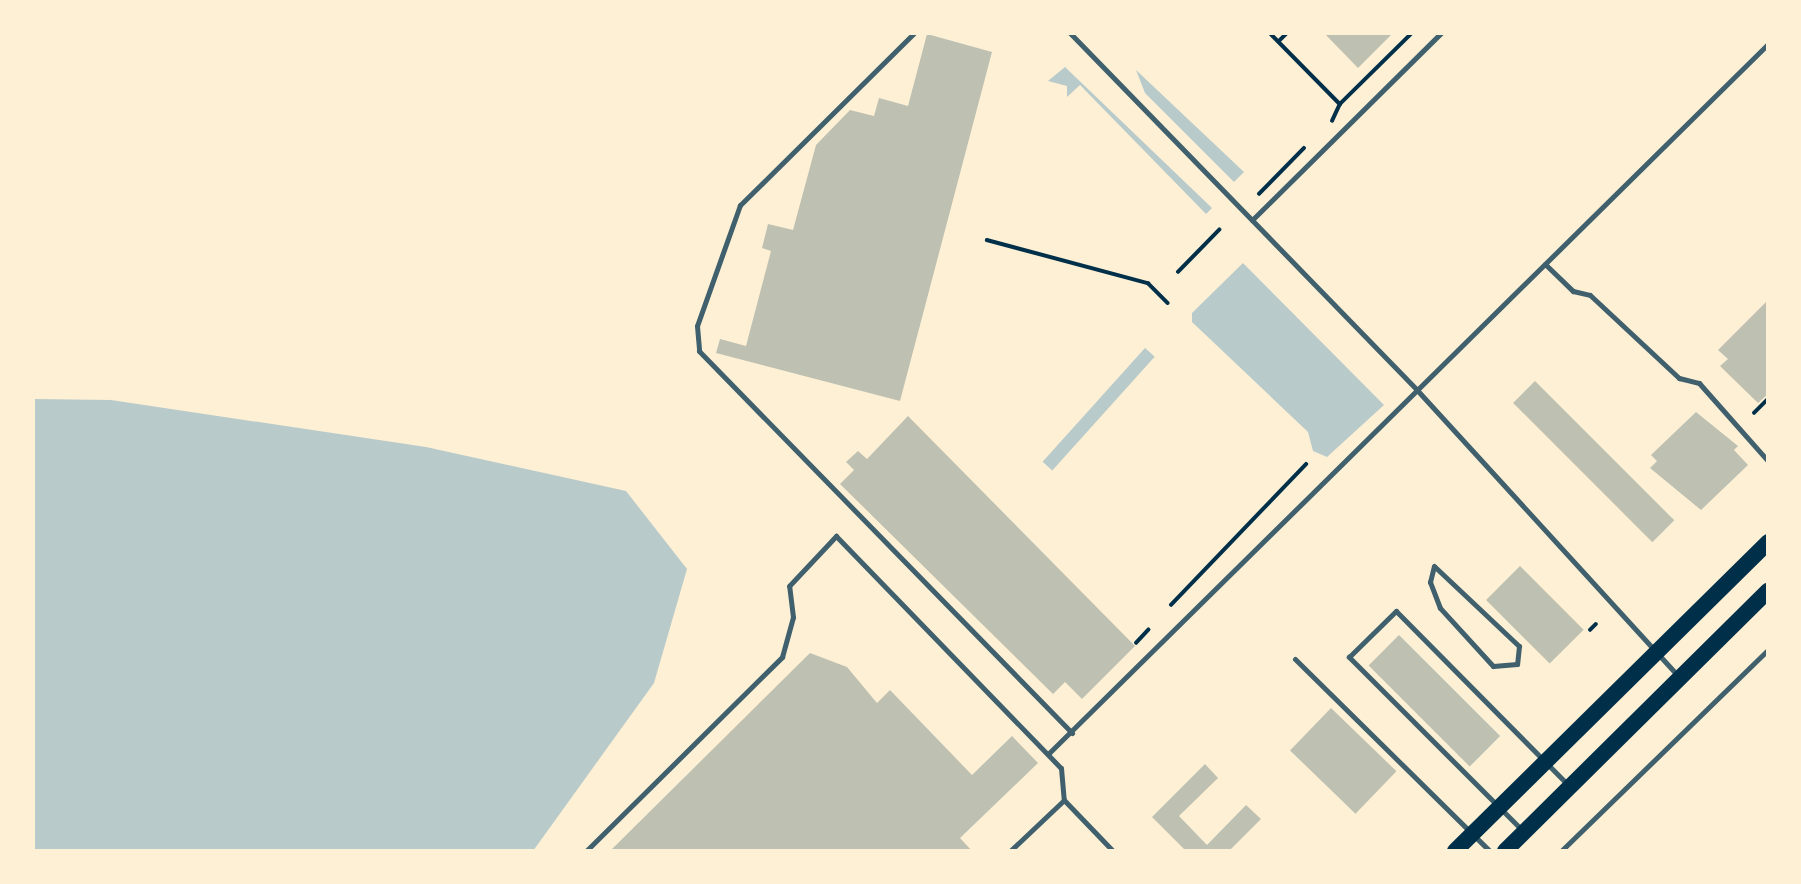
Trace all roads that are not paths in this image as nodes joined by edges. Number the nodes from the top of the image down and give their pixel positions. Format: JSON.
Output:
{"nodes":[{"id":1,"x":914,"y":33,"type":"edge"},
{"id":2,"x":1070,"y":33,"type":"edge"},
{"id":3,"x":1441,"y":33,"type":"edge"},
{"id":4,"x":1768,"y":44,"type":"edge"},
{"id":5,"x":1252,"y":220,"type":"junction"},
{"id":6,"x":1545,"y":264,"type":"junction"},
{"id":7,"x":1418,"y":390,"type":"junction"},
{"id":8,"x":1768,"y":461,"type":"edge"},
{"id":9,"x":1768,"y":542,"type":"edge"},
{"id":10,"x":1434,"y":566,"type":"joint"},
{"id":11,"x":1768,"y":591,"type":"edge"},
{"id":12,"x":1768,"y":650,"type":"edge"},
{"id":13,"x":1656,"y":654,"type":"junction"},
{"id":14,"x":1296,"y":659,"type":"dead end"},
{"id":15,"x":1680,"y":678,"type":"junction"},
{"id":16,"x":1072,"y":733,"type":"junction"},
{"id":17,"x":1049,"y":752,"type":"junction"},
{"id":18,"x":1545,"y":763,"type":"junction"},
{"id":19,"x":1570,"y":787,"type":"junction"},
{"id":20,"x":1064,"y":800,"type":"junction"},
{"id":21,"x":1499,"y":808,"type":"junction"},
{"id":22,"x":1524,"y":832,"type":"junction"},
{"id":23,"x":1473,"y":833,"type":"junction"},
{"id":24,"x":586,"y":851,"type":"edge"},
{"id":25,"x":1010,"y":851,"type":"edge"},
{"id":26,"x":1113,"y":851,"type":"edge"},
{"id":27,"x":1455,"y":851,"type":"edge"},
{"id":28,"x":1490,"y":851,"type":"edge"},
{"id":29,"x":1505,"y":851,"type":"edge"},
{"id":30,"x":1560,"y":851,"type":"edge"}],
"edges":[{"from":1,"to":16,"type":"lane"},
{"from":2,"to":5,"type":"lane"},
{"from":3,"to":5,"type":"lane"},
{"from":4,"to":6,"type":"lane"},
{"from":5,"to":7,"type":"lane"},
{"from":6,"to":7,"type":"lane"},
{"from":6,"to":8,"type":"lane"},
{"from":7,"to":13,"type":"lane"},
{"from":7,"to":16,"type":"lane"},
{"from":9,"to":13,"type":"main road"},
{"from":10,"to":10,"type":"lane"},
{"from":11,"to":15,"type":"main road"},
{"from":12,"to":30,"type":"lane"},
{"from":13,"to":15,"type":"lane"},
{"from":13,"to":18,"type":"main road"},
{"from":14,"to":23,"type":"lane"},
{"from":15,"to":19,"type":"main road"},
{"from":16,"to":17,"type":"lane"},
{"from":17,"to":20,"type":"lane"},
{"from":17,"to":24,"type":"lane"},
{"from":18,"to":19,"type":"lane"},
{"from":18,"to":21,"type":"main road"},
{"from":18,"to":21,"type":"lane"},
{"from":19,"to":22,"type":"main road"},
{"from":20,"to":25,"type":"lane"},
{"from":20,"to":26,"type":"lane"},
{"from":21,"to":22,"type":"lane"},
{"from":21,"to":23,"type":"main road"},
{"from":22,"to":29,"type":"main road"},
{"from":23,"to":27,"type":"main road"},
{"from":23,"to":28,"type":"lane"}]}
